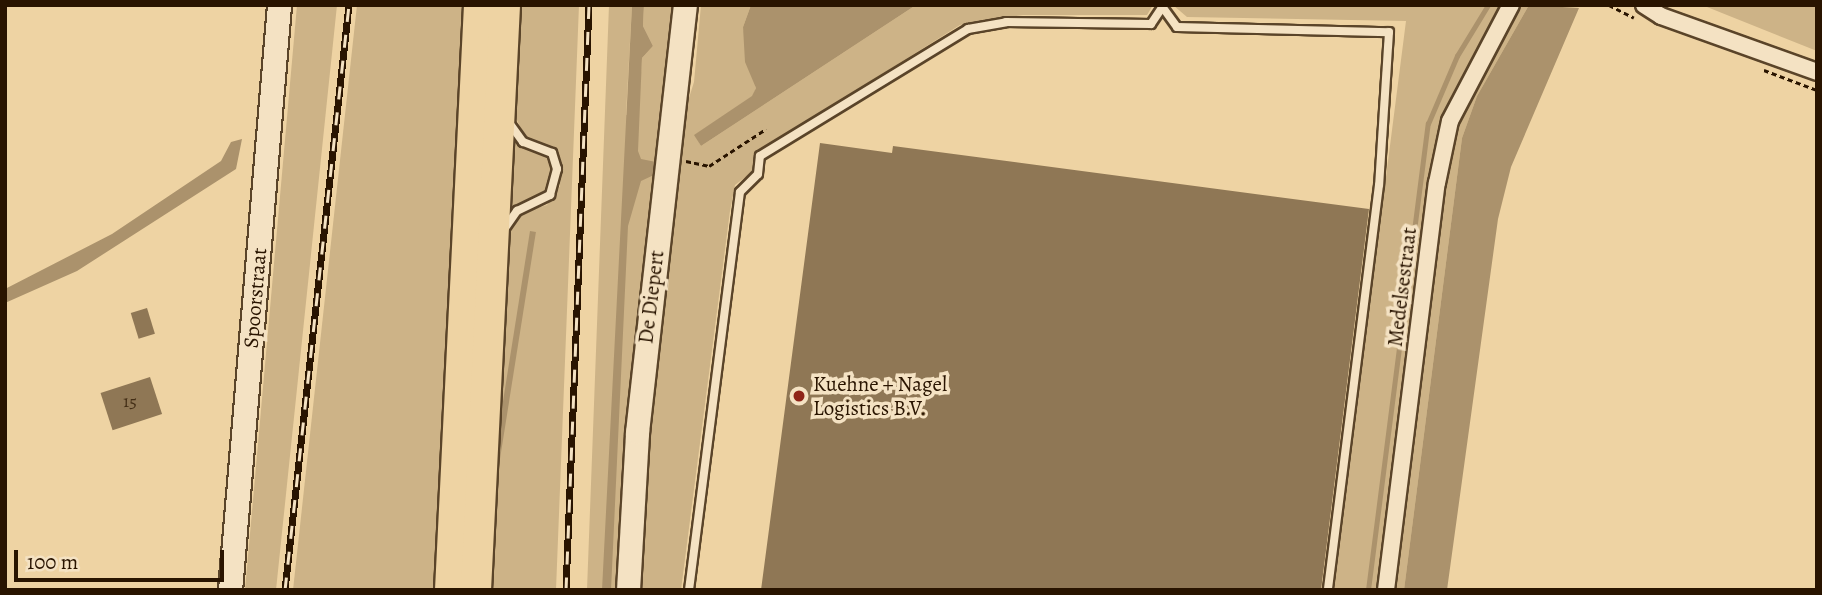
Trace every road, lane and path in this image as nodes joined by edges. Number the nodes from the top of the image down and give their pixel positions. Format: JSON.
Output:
{"nodes":[{"id":1,"x":279,"y":5,"type":"edge"},
{"id":2,"x":479,"y":5,"type":"edge"},
{"id":3,"x":505,"y":5,"type":"edge"},
{"id":4,"x":685,"y":5,"type":"edge"},
{"id":5,"x":1511,"y":5,"type":"edge"},
{"id":6,"x":1644,"y":5,"type":"edge"},
{"id":7,"x":1161,"y":7,"type":"edge"},
{"id":8,"x":1817,"y":72,"type":"edge"},
{"id":9,"x":501,"y":93,"type":"junction"},
{"id":10,"x":766,"y":129,"type":"dead end"},
{"id":11,"x":668,"y":158,"type":"junction"},
{"id":12,"x":493,"y":253,"type":"junction"},
{"id":13,"x":230,"y":590,"type":"edge"},
{"id":14,"x":450,"y":590,"type":"edge"},
{"id":15,"x":476,"y":590,"type":"edge"},
{"id":16,"x":628,"y":590,"type":"edge"},
{"id":17,"x":689,"y":590,"type":"edge"},
{"id":18,"x":1328,"y":590,"type":"edge"},
{"id":19,"x":1386,"y":590,"type":"edge"}],
"edges":[{"from":1,"to":13,"type":"main road","name":"Spoorstraat"},
{"from":2,"to":14,"type":"highway"},
{"from":3,"to":9,"type":"highway"},
{"from":4,"to":11,"type":"main road","name":"De Diepert"},
{"from":5,"to":19,"type":"street","name":"Medelsestraat"},
{"from":6,"to":8,"type":"street"},
{"from":7,"to":17,"type":"lane"},
{"from":7,"to":18,"type":"lane"},
{"from":9,"to":12,"type":"highway"},
{"from":9,"to":12,"type":"lane"},
{"from":10,"to":11,"type":"path"},
{"from":11,"to":16,"type":"main road","name":"De Diepert"},
{"from":12,"to":15,"type":"highway"}]}
